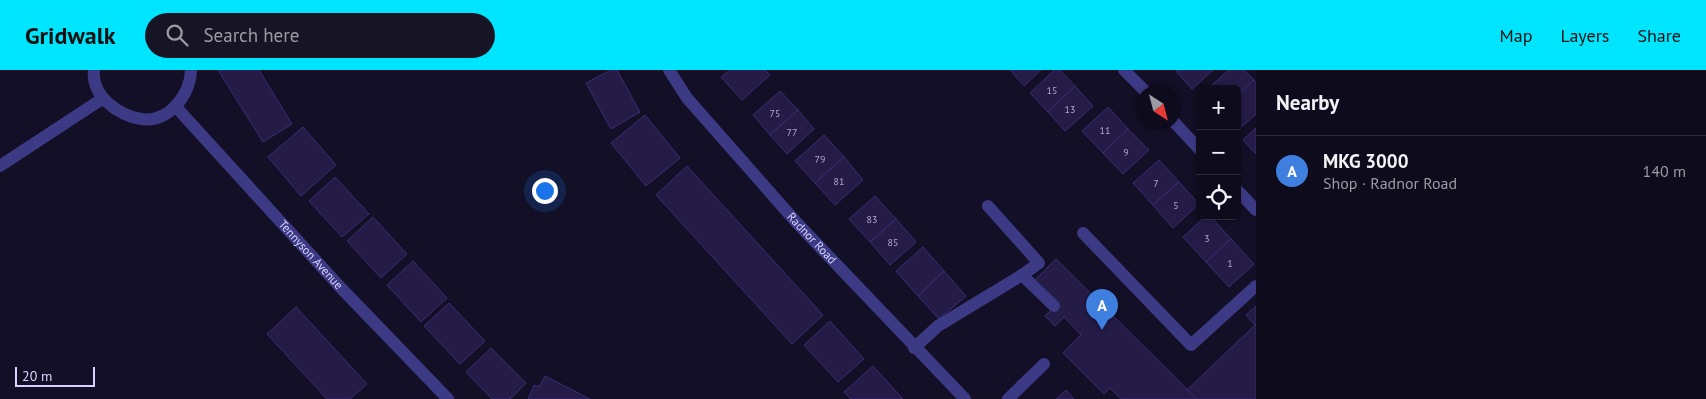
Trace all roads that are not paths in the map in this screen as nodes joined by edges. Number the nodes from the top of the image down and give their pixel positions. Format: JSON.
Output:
{"nodes":[{"id":1,"x":94,"y":70,"type":"edge"},
{"id":2,"x":192,"y":70,"type":"edge"},
{"id":3,"x":669,"y":70,"type":"edge"},
{"id":4,"x":1124,"y":70,"type":"edge"},
{"id":5,"x":1139,"y":85,"type":"edge"},
{"id":6,"x":102,"y":99,"type":"junction"},
{"id":7,"x":176,"y":107,"type":"junction"},
{"id":8,"x":1181,"y":130,"type":"edge"},
{"id":9,"x":1196,"y":146,"type":"edge"},
{"id":10,"x":0,"y":166,"type":"edge"},
{"id":11,"x":1241,"y":194,"type":"edge"},
{"id":12,"x":988,"y":206,"type":"dead end"},
{"id":13,"x":1256,"y":210,"type":"edge"},
{"id":14,"x":1083,"y":233,"type":"dead end"},
{"id":15,"x":1022,"y":276,"type":"junction"},
{"id":16,"x":1256,"y":286,"type":"edge"},
{"id":17,"x":1054,"y":306,"type":"dead end"},
{"id":18,"x":914,"y":348,"type":"junction"},
{"id":19,"x":1044,"y":364,"type":"dead end"},
{"id":20,"x":448,"y":399,"type":"edge"},
{"id":21,"x":964,"y":399,"type":"edge"},
{"id":22,"x":1008,"y":399,"type":"edge"}],
"edges":[{"from":1,"to":6,"type":"street"},
{"from":2,"to":7,"type":"street"},
{"from":3,"to":18,"type":"street","name":"Radnor Road"},
{"from":4,"to":5,"type":"street"},
{"from":6,"to":7,"type":"street"},
{"from":6,"to":10,"type":"street"},
{"from":7,"to":20,"type":"street","name":"Tennyson Avenue"},
{"from":8,"to":9,"type":"street"},
{"from":11,"to":13,"type":"street"},
{"from":12,"to":15,"type":"street"},
{"from":14,"to":16,"type":"street"},
{"from":15,"to":17,"type":"street"},
{"from":15,"to":18,"type":"street"},
{"from":18,"to":21,"type":"street","name":"Radnor Road"},
{"from":19,"to":22,"type":"street"}]}
